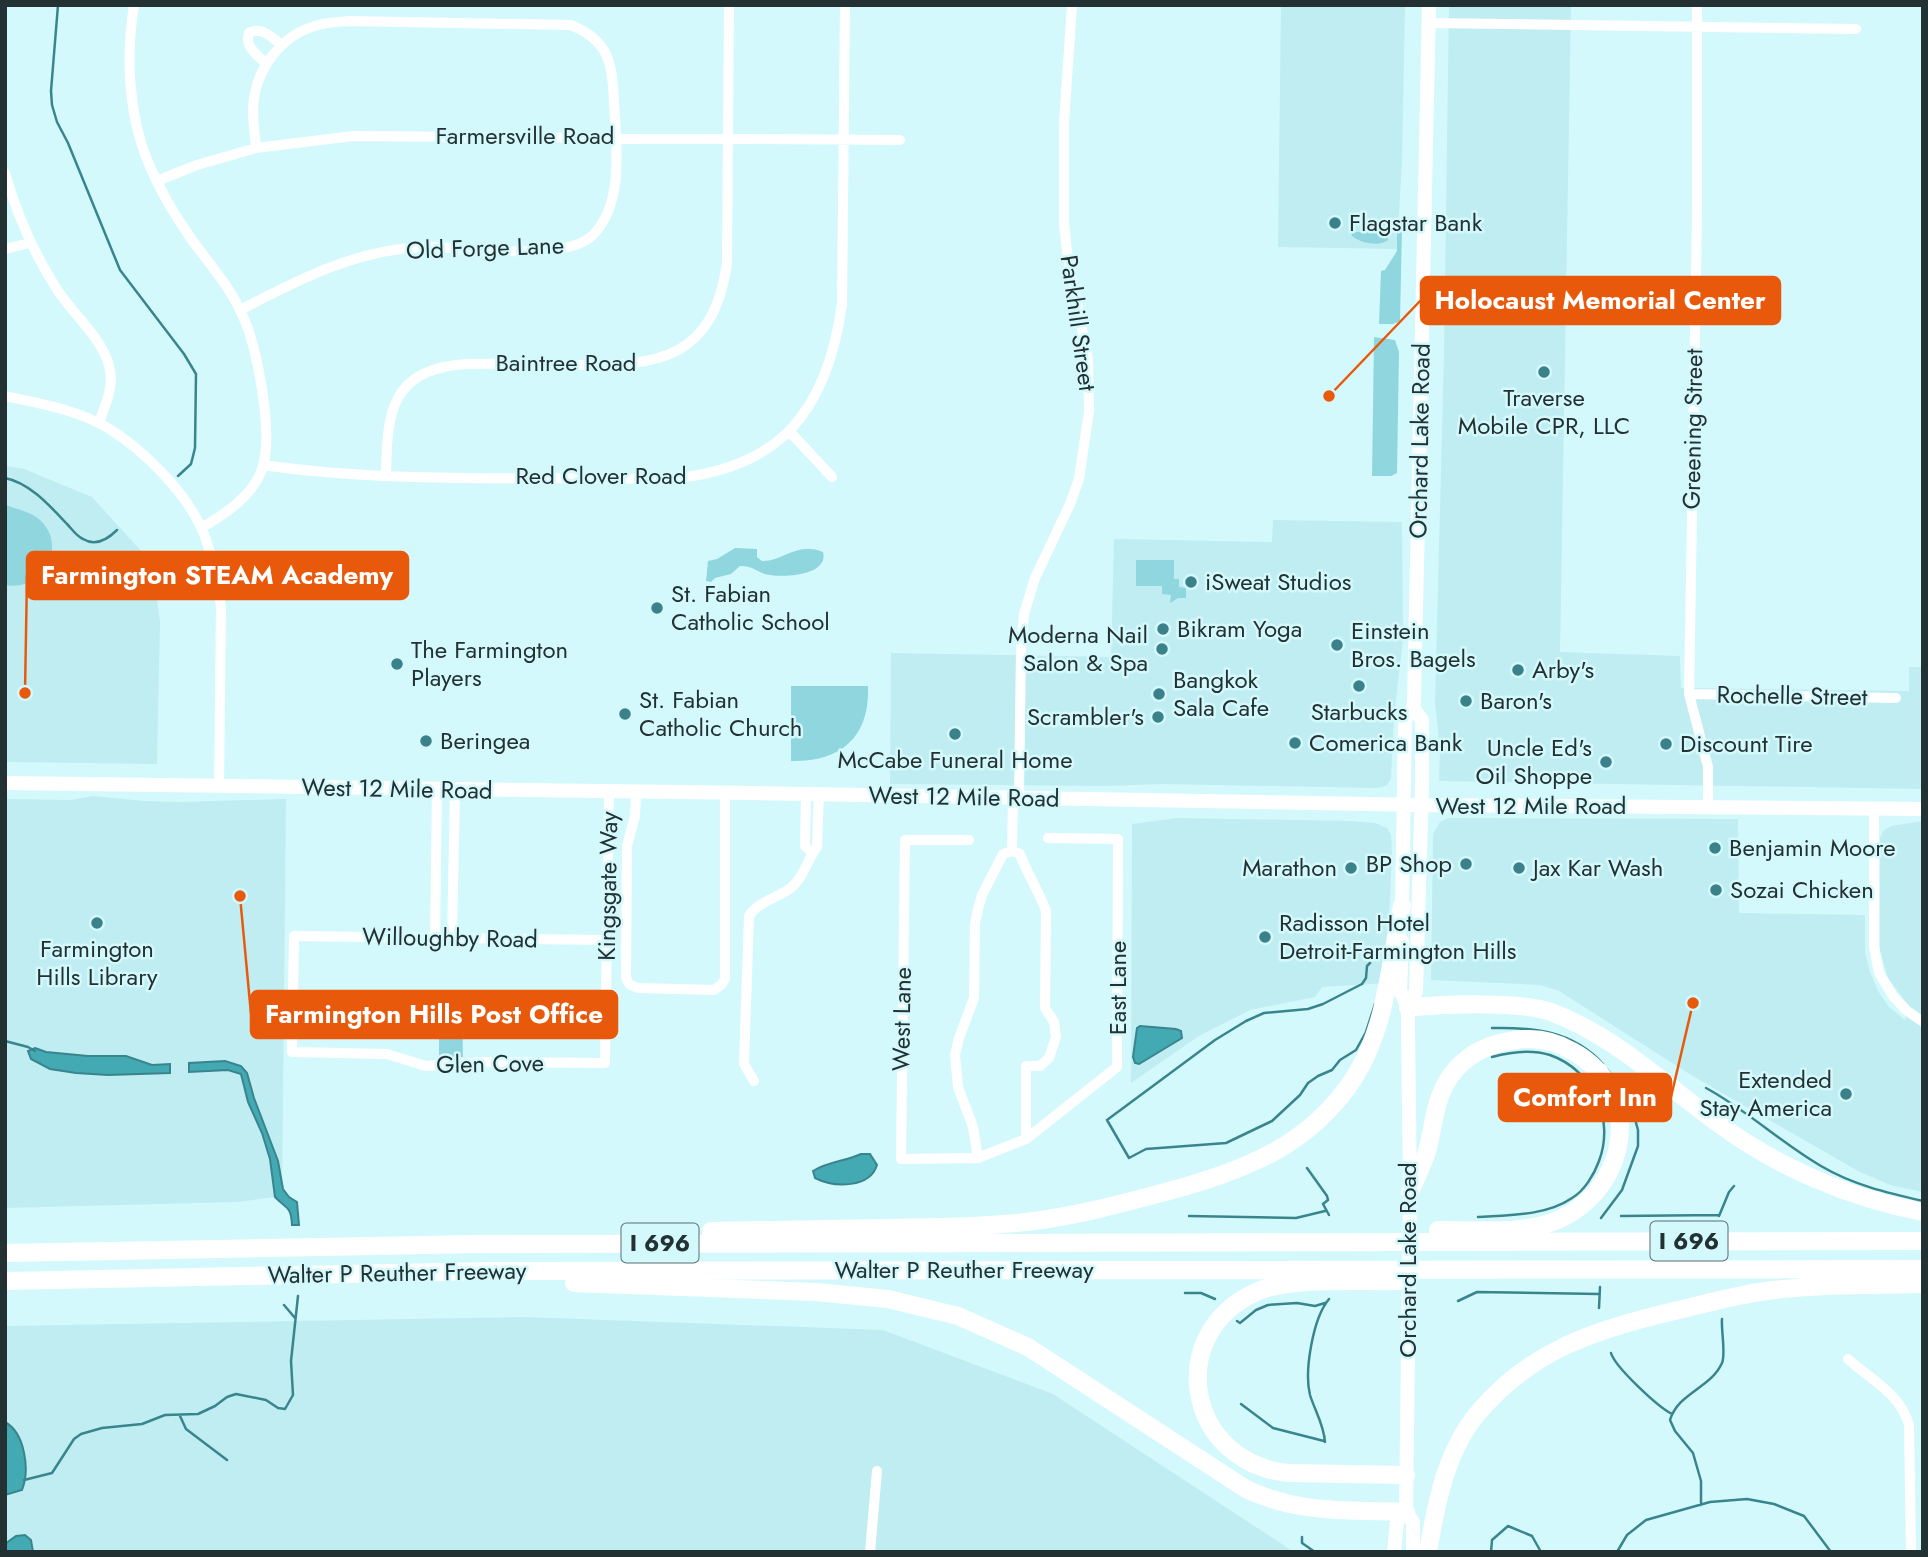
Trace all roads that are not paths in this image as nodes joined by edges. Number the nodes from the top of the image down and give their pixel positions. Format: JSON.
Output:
{"nodes":[{"id":1,"x":134,"y":5,"type":"edge"},
{"id":2,"x":729,"y":5,"type":"edge"},
{"id":3,"x":845,"y":5,"type":"edge"},
{"id":4,"x":1072,"y":5,"type":"edge"},
{"id":5,"x":1429,"y":5,"type":"edge"},
{"id":6,"x":1697,"y":5,"type":"edge"},
{"id":7,"x":1428,"y":23,"type":"junction"},
{"id":8,"x":1697,"y":25,"type":"junction"},
{"id":9,"x":1856,"y":29,"type":"dead end"},
{"id":10,"x":282,"y":45,"type":"junction"},
{"id":11,"x":266,"y":64,"type":"junction"},
{"id":12,"x":615,"y":137,"type":"junction"},
{"id":13,"x":728,"y":138,"type":"junction"},
{"id":14,"x":843,"y":140,"type":"junction"},
{"id":15,"x":900,"y":140,"type":"dead end"},
{"id":16,"x":256,"y":148,"type":"junction"},
{"id":17,"x":5,"y":173,"type":"edge"},
{"id":18,"x":157,"y":181,"type":"junction"},
{"id":19,"x":29,"y":243,"type":"junction"},
{"id":20,"x":5,"y":249,"type":"edge"},
{"id":21,"x":240,"y":310,"type":"junction"},
{"id":22,"x":5,"y":396,"type":"edge"},
{"id":23,"x":99,"y":423,"type":"junction"},
{"id":24,"x":789,"y":431,"type":"junction"},
{"id":25,"x":263,"y":466,"type":"junction"},
{"id":26,"x":386,"y":476,"type":"junction"},
{"id":27,"x":832,"y":477,"type":"dead end"},
{"id":28,"x":201,"y":528,"type":"junction"},
{"id":29,"x":1689,"y":694,"type":"junction"},
{"id":30,"x":1896,"y":698,"type":"dead end"},
{"id":31,"x":1413,"y":708,"type":"junction"},
{"id":32,"x":5,"y":783,"type":"edge"},
{"id":33,"x":219,"y":787,"type":"junction"},
{"id":34,"x":437,"y":790,"type":"junction"},
{"id":35,"x":455,"y":790,"type":"junction"},
{"id":36,"x":609,"y":793,"type":"junction"},
{"id":37,"x":636,"y":793,"type":"junction"},
{"id":38,"x":725,"y":793,"type":"junction"},
{"id":39,"x":812,"y":794,"type":"junction"},
{"id":40,"x":1016,"y":798,"type":"junction"},
{"id":41,"x":1404,"y":805,"type":"junction"},
{"id":42,"x":1422,"y":806,"type":"junction"},
{"id":43,"x":1708,"y":808,"type":"junction"},
{"id":44,"x":1874,"y":808,"type":"junction"},
{"id":45,"x":1923,"y":809,"type":"edge"},
{"id":46,"x":1048,"y":838,"type":"dead end"},
{"id":47,"x":969,"y":840,"type":"dead end"},
{"id":48,"x":1012,"y":852,"type":"junction"},
{"id":49,"x":1402,"y":906,"type":"junction"},
{"id":50,"x":435,"y":938,"type":"junction"},
{"id":51,"x":452,"y":938,"type":"junction"},
{"id":52,"x":607,"y":940,"type":"junction"},
{"id":53,"x":1408,"y":1008,"type":"junction"},
{"id":54,"x":1923,"y":1022,"type":"edge"},
{"id":55,"x":292,"y":1052,"type":"joint"},
{"id":56,"x":606,"y":1063,"type":"joint"},
{"id":57,"x":754,"y":1081,"type":"dead end"},
{"id":58,"x":1026,"y":1139,"type":"junction"},
{"id":59,"x":1003,"y":1149,"type":"joint"},
{"id":60,"x":978,"y":1158,"type":"junction"},
{"id":61,"x":1410,"y":1192,"type":"junction"},
{"id":62,"x":1923,"y":1212,"type":"edge"},
{"id":63,"x":1923,"y":1241,"type":"edge"},
{"id":64,"x":1064,"y":1242,"type":"junction"},
{"id":65,"x":477,"y":1244,"type":"junction"},
{"id":66,"x":5,"y":1253,"type":"edge"},
{"id":67,"x":1755,"y":1269,"type":"junction"},
{"id":68,"x":1923,"y":1269,"type":"edge"},
{"id":69,"x":491,"y":1271,"type":"junction"},
{"id":70,"x":5,"y":1281,"type":"edge"},
{"id":71,"x":1923,"y":1284,"type":"edge"},
{"id":72,"x":1848,"y":1359,"type":"dead end"},
{"id":73,"x":877,"y":1471,"type":"dead end"},
{"id":74,"x":1406,"y":1475,"type":"junction"},
{"id":75,"x":1406,"y":1512,"type":"junction"},
{"id":76,"x":870,"y":1552,"type":"edge"},
{"id":77,"x":1394,"y":1552,"type":"edge"},
{"id":78,"x":1413,"y":1552,"type":"edge"},
{"id":79,"x":1428,"y":1552,"type":"edge"},
{"id":80,"x":1911,"y":1552,"type":"edge"}],
"edges":[{"from":1,"to":18,"type":"street"},
{"from":2,"to":13,"type":"street","name":"Baintree Road"},
{"from":3,"to":14,"type":"street","name":"Red Clover Road"},
{"from":4,"to":40,"type":"street","name":"Parkhill Street"},
{"from":5,"to":7,"type":"main road","name":"Orchard Lake Road"},
{"from":6,"to":8,"type":"street","name":"Greening Street"},
{"from":7,"to":8,"type":"street"},
{"from":7,"to":31,"type":"main road","name":"Orchard Lake Road"},
{"from":8,"to":9,"type":"street"},
{"from":8,"to":29,"type":"street","name":"Greening Street"},
{"from":10,"to":11,"type":"street"},
{"from":10,"to":11,"type":"street"},
{"from":10,"to":12,"type":"street"},
{"from":11,"to":16,"type":"street"},
{"from":12,"to":13,"type":"street","name":"Farmersville Road"},
{"from":12,"to":16,"type":"street","name":"Farmersville Road"},
{"from":12,"to":21,"type":"street","name":"Old Forge Lane"},
{"from":13,"to":14,"type":"street","name":"Farmersville Road"},
{"from":13,"to":26,"type":"street","name":"Baintree Road"},
{"from":14,"to":15,"type":"street","name":"Farmersville Road"},
{"from":14,"to":24,"type":"street","name":"Red Clover Road"},
{"from":16,"to":18,"type":"street","name":"Farmersville Road"},
{"from":17,"to":19,"type":"street"},
{"from":18,"to":21,"type":"street"},
{"from":19,"to":20,"type":"street"},
{"from":19,"to":23,"type":"street"},
{"from":21,"to":25,"type":"street"},
{"from":22,"to":23,"type":"street"},
{"from":23,"to":28,"type":"street"},
{"from":24,"to":26,"type":"street","name":"Red Clover Road"},
{"from":24,"to":27,"type":"street"},
{"from":25,"to":26,"type":"street","name":"Red Clover Road"},
{"from":25,"to":28,"type":"street"},
{"from":28,"to":33,"type":"street"},
{"from":29,"to":30,"type":"street","name":"Rochelle Street"},
{"from":29,"to":43,"type":"street","name":"Greening Street"},
{"from":31,"to":41,"type":"main road","name":"Orchard Lake Road"},
{"from":31,"to":42,"type":"main road","name":"Orchard Lake Road"},
{"from":32,"to":33,"type":"main road","name":"West 12 Mile Road"},
{"from":33,"to":34,"type":"main road","name":"West 12 Mile Road"},
{"from":34,"to":35,"type":"main road","name":"West 12 Mile Road"},
{"from":34,"to":50,"type":"street"},
{"from":35,"to":36,"type":"main road","name":"West 12 Mile Road"},
{"from":35,"to":51,"type":"street"},
{"from":36,"to":37,"type":"main road","name":"West 12 Mile Road"},
{"from":36,"to":52,"type":"street","name":"Kingsgate Way"},
{"from":37,"to":38,"type":"main road","name":"West 12 Mile Road"},
{"from":37,"to":38,"type":"street"},
{"from":38,"to":39,"type":"main road","name":"West 12 Mile Road"},
{"from":39,"to":40,"type":"main road","name":"West 12 Mile Road"},
{"from":39,"to":57,"type":"street"},
{"from":40,"to":41,"type":"main road","name":"West 12 Mile Road"},
{"from":40,"to":48,"type":"street","name":"Parkhill Street"},
{"from":41,"to":42,"type":"main road","name":"West 12 Mile Road"},
{"from":41,"to":49,"type":"main road","name":"Orchard Lake Road"},
{"from":42,"to":43,"type":"main road","name":"West 12 Mile Road"},
{"from":42,"to":53,"type":"main road","name":"Orchard Lake Road"},
{"from":43,"to":44,"type":"main road","name":"West 12 Mile Road"},
{"from":44,"to":45,"type":"main road","name":"West 12 Mile Road"},
{"from":44,"to":54,"type":"street"},
{"from":46,"to":58,"type":"street","name":"East Lane"},
{"from":47,"to":60,"type":"street","name":"West Lane"},
{"from":48,"to":58,"type":"street"},
{"from":48,"to":60,"type":"street"},
{"from":49,"to":53,"type":"main road","name":"Orchard Lake Road"},
{"from":49,"to":65,"type":"highway"},
{"from":50,"to":51,"type":"street","name":"Willoughby Road"},
{"from":50,"to":55,"type":"street","name":"Willoughby Road"},
{"from":51,"to":52,"type":"street","name":"Willoughby Road"},
{"from":52,"to":56,"type":"street","name":"Kingsgate Way"},
{"from":53,"to":61,"type":"main road","name":"Orchard Lake Road"},
{"from":53,"to":62,"type":"highway"},
{"from":55,"to":56,"type":"street","name":"Glen Cove"},
{"from":58,"to":59,"type":"street","name":"East Lane"},
{"from":59,"to":60,"type":"street","name":"West Lane"},
{"from":61,"to":64,"type":"highway"},
{"from":61,"to":74,"type":"main road","name":"Orchard Lake Road"},
{"from":63,"to":64,"type":"highway","name":"Walter P Reuther Freeway","number":"I 696"},
{"from":64,"to":65,"type":"highway","name":"Walter P Reuther Freeway","number":"I 696"},
{"from":65,"to":66,"type":"highway","name":"Walter P Reuther Freeway","number":"I 696"},
{"from":67,"to":68,"type":"highway","name":"Walter P Reuther Freeway","number":"I 696"},
{"from":67,"to":69,"type":"highway","name":"Walter P Reuther Freeway","number":"I 696"},
{"from":67,"to":74,"type":"highway"},
{"from":69,"to":70,"type":"highway","name":"Walter P Reuther Freeway","number":"I 696"},
{"from":69,"to":75,"type":"highway"},
{"from":71,"to":79,"type":"highway"},
{"from":72,"to":80,"type":"street"},
{"from":73,"to":76,"type":"street"},
{"from":74,"to":75,"type":"main road","name":"Orchard Lake Road"},
{"from":75,"to":77,"type":"main road","name":"Orchard Lake Road"},
{"from":75,"to":78,"type":"main road","name":"Orchard Lake Road"}]}
